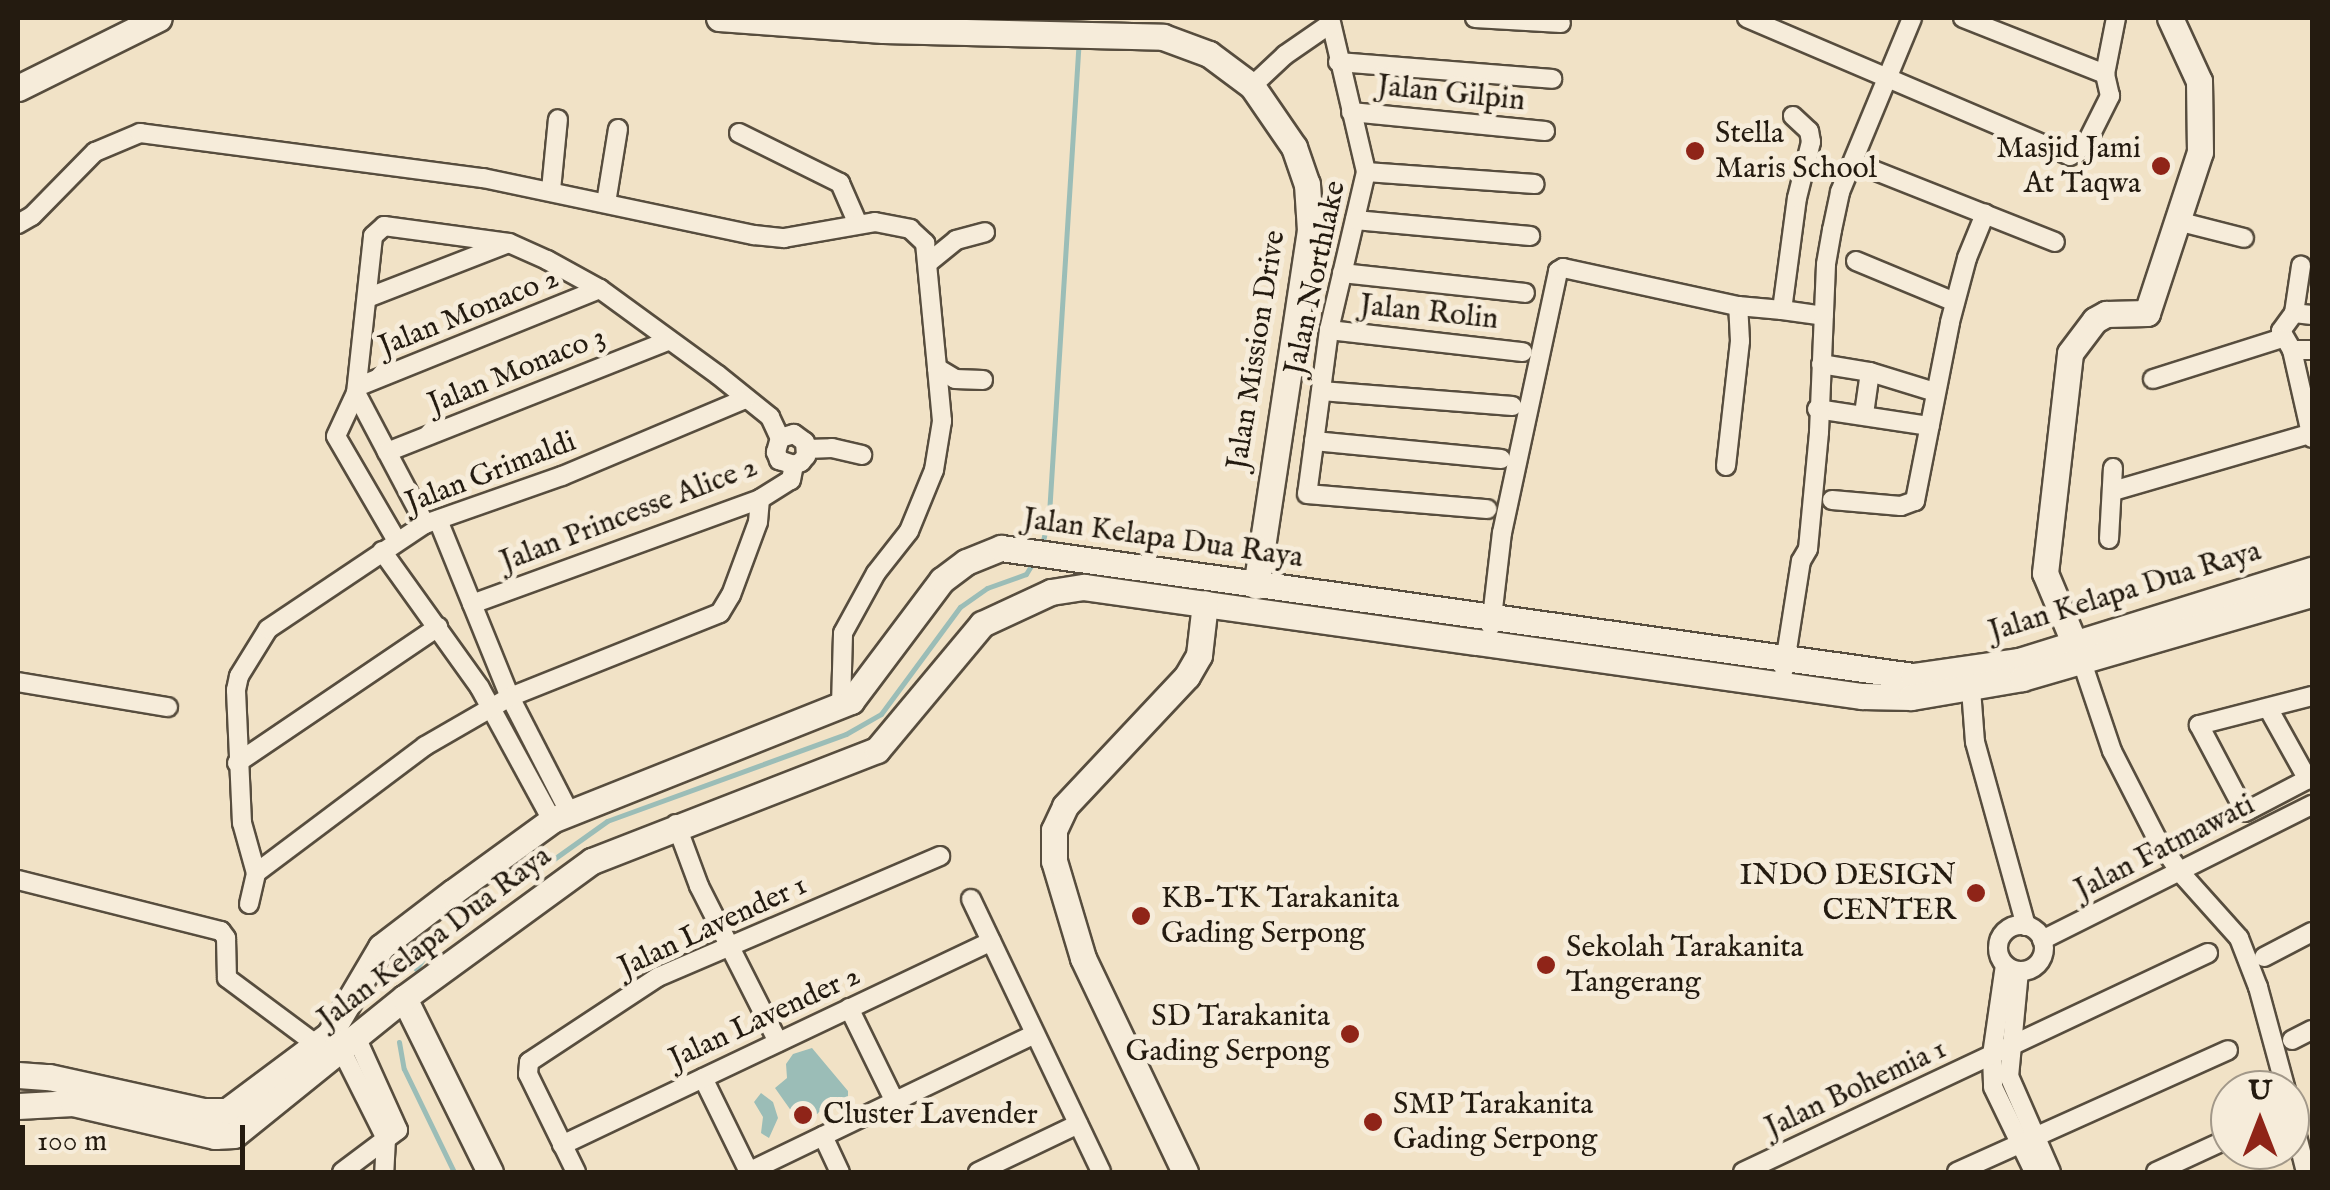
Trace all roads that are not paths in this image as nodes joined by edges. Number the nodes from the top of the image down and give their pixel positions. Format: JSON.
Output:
{"nodes":[{"id":1,"x":158,"y":18,"type":"edge"},
{"id":2,"x":719,"y":18,"type":"edge"},
{"id":3,"x":1475,"y":18,"type":"edge"},
{"id":4,"x":1747,"y":18,"type":"edge"},
{"id":5,"x":1912,"y":18,"type":"edge"},
{"id":6,"x":1964,"y":18,"type":"edge"},
{"id":7,"x":2116,"y":18,"type":"edge"},
{"id":8,"x":2170,"y":18,"type":"edge"},
{"id":9,"x":1330,"y":21,"type":"edge"},
{"id":10,"x":1561,"y":23,"type":"dead end"},
{"id":11,"x":1338,"y":62,"type":"junction"},
{"id":12,"x":2106,"y":74,"type":"junction"},
{"id":13,"x":1552,"y":79,"type":"dead end"},
{"id":14,"x":1886,"y":80,"type":"junction"},
{"id":15,"x":1252,"y":86,"type":"junction"},
{"id":16,"x":18,"y":88,"type":"edge"},
{"id":17,"x":1351,"y":112,"type":"junction"},
{"id":18,"x":1793,"y":116,"type":"dead end"},
{"id":19,"x":558,"y":119,"type":"dead end"},
{"id":20,"x":618,"y":129,"type":"dead end"},
{"id":21,"x":1545,"y":131,"type":"dead end"},
{"id":22,"x":739,"y":133,"type":"dead end"},
{"id":23,"x":1853,"y":162,"type":"junction"},
{"id":24,"x":1366,"y":172,"type":"junction"},
{"id":25,"x":1535,"y":184,"type":"dead end"},
{"id":26,"x":551,"y":190,"type":"junction"},
{"id":27,"x":606,"y":202,"type":"junction"},
{"id":28,"x":1985,"y":214,"type":"junction"},
{"id":29,"x":1355,"y":220,"type":"junction"},
{"id":30,"x":2177,"y":221,"type":"junction"},
{"id":31,"x":857,"y":222,"type":"junction"},
{"id":32,"x":18,"y":224,"type":"edge"},
{"id":33,"x":985,"y":232,"type":"dead end"},
{"id":34,"x":1530,"y":236,"type":"dead end"},
{"id":35,"x":2244,"y":238,"type":"dead end"},
{"id":36,"x":2056,"y":242,"type":"dead end"},
{"id":37,"x":509,"y":243,"type":"junction"},
{"id":38,"x":1856,"y":261,"type":"dead end"},
{"id":39,"x":928,"y":263,"type":"junction"},
{"id":40,"x":2300,"y":266,"type":"dead end"},
{"id":41,"x":1342,"y":273,"type":"junction"},
{"id":42,"x":600,"y":289,"type":"junction"},
{"id":43,"x":1525,"y":293,"type":"dead end"},
{"id":44,"x":367,"y":298,"type":"junction"},
{"id":45,"x":1956,"y":302,"type":"junction"},
{"id":46,"x":1738,"y":306,"type":"junction"},
{"id":47,"x":1782,"y":310,"type":"junction"},
{"id":48,"x":2303,"y":314,"type":"edge"},
{"id":49,"x":1824,"y":316,"type":"junction"},
{"id":50,"x":1329,"y":330,"type":"junction"},
{"id":51,"x":668,"y":341,"type":"junction"},
{"id":52,"x":2287,"y":344,"type":"junction"},
{"id":53,"x":2312,"y":350,"type":"edge"},
{"id":54,"x":1524,"y":352,"type":"dead end"},
{"id":55,"x":1821,"y":364,"type":"junction"},
{"id":56,"x":937,"y":368,"type":"junction"},
{"id":57,"x":1870,"y":372,"type":"junction"},
{"id":58,"x":2154,"y":379,"type":"dead end"},
{"id":59,"x":984,"y":380,"type":"dead end"},
{"id":60,"x":357,"y":390,"type":"junction"},
{"id":61,"x":1321,"y":391,"type":"junction"},
{"id":62,"x":1935,"y":392,"type":"junction"},
{"id":63,"x":744,"y":399,"type":"junction"},
{"id":64,"x":1512,"y":406,"type":"dead end"},
{"id":65,"x":1817,"y":411,"type":"junction"},
{"id":66,"x":1864,"y":414,"type":"junction"},
{"id":67,"x":1930,"y":426,"type":"junction"},
{"id":68,"x":2312,"y":435,"type":"edge"},
{"id":69,"x":780,"y":438,"type":"junction"},
{"id":70,"x":1314,"y":441,"type":"junction"},
{"id":71,"x":807,"y":449,"type":"junction"},
{"id":72,"x":388,"y":452,"type":"junction"},
{"id":73,"x":862,"y":456,"type":"dead end"},
{"id":74,"x":1501,"y":459,"type":"dead end"},
{"id":75,"x":794,"y":466,"type":"junction"},
{"id":76,"x":1726,"y":466,"type":"dead end"},
{"id":77,"x":2113,"y":468,"type":"dead end"},
{"id":78,"x":2114,"y":490,"type":"junction"},
{"id":79,"x":760,"y":499,"type":"junction"},
{"id":80,"x":1832,"y":500,"type":"dead end"},
{"id":81,"x":1487,"y":510,"type":"dead end"},
{"id":82,"x":431,"y":522,"type":"junction"},
{"id":83,"x":2109,"y":539,"type":"dead end"},
{"id":84,"x":389,"y":546,"type":"junction"},
{"id":85,"x":1085,"y":557,"type":"junction"},
{"id":86,"x":2312,"y":570,"type":"edge"},
{"id":87,"x":1256,"y":586,"type":"junction"},
{"id":88,"x":1084,"y":587,"type":"junction"},
{"id":89,"x":2312,"y":594,"type":"edge"},
{"id":90,"x":1206,"y":603,"type":"junction"},
{"id":91,"x":472,"y":604,"type":"junction"},
{"id":92,"x":438,"y":627,"type":"junction"},
{"id":93,"x":1491,"y":630,"type":"junction"},
{"id":94,"x":2078,"y":651,"type":"junction"},
{"id":95,"x":1784,"y":672,"type":"junction"},
{"id":96,"x":18,"y":682,"type":"edge"},
{"id":97,"x":1971,"y":689,"type":"junction"},
{"id":98,"x":2312,"y":696,"type":"edge"},
{"id":99,"x":510,"y":698,"type":"junction"},
{"id":100,"x":841,"y":706,"type":"junction"},
{"id":101,"x":168,"y":707,"type":"dead end"},
{"id":102,"x":493,"y":708,"type":"junction"},
{"id":103,"x":2268,"y":708,"type":"junction"},
{"id":104,"x":237,"y":763,"type":"junction"},
{"id":105,"x":2310,"y":779,"type":"edge"},
{"id":106,"x":2312,"y":805,"type":"edge"},
{"id":107,"x":561,"y":816,"type":"junction"},
{"id":108,"x":676,"y":824,"type":"junction"},
{"id":109,"x":940,"y":856,"type":"dead end"},
{"id":110,"x":2179,"y":872,"type":"junction"},
{"id":111,"x":256,"y":873,"type":"junction"},
{"id":112,"x":18,"y":880,"type":"edge"},
{"id":113,"x":970,"y":899,"type":"dead end"},
{"id":114,"x":249,"y":904,"type":"dead end"},
{"id":115,"x":2026,"y":926,"type":"junction"},
{"id":116,"x":2312,"y":932,"type":"edge"},
{"id":117,"x":991,"y":940,"type":"junction"},
{"id":118,"x":2042,"y":940,"type":"junction"},
{"id":119,"x":728,"y":945,"type":"junction"},
{"id":120,"x":2208,"y":953,"type":"dead end"},
{"id":121,"x":2264,"y":957,"type":"dead end"},
{"id":122,"x":2012,"y":968,"type":"junction"},
{"id":123,"x":404,"y":998,"type":"junction"},
{"id":124,"x":849,"y":1008,"type":"junction"},
{"id":125,"x":2312,"y":1030,"type":"edge"},
{"id":126,"x":1035,"y":1034,"type":"junction"},
{"id":127,"x":2292,"y":1040,"type":"dead end"},
{"id":128,"x":778,"y":1042,"type":"junction"},
{"id":129,"x":338,"y":1043,"type":"junction"},
{"id":130,"x":2010,"y":1047,"type":"junction"},
{"id":131,"x":2228,"y":1050,"type":"dead end"},
{"id":132,"x":1992,"y":1056,"type":"junction"},
{"id":133,"x":2281,"y":1070,"type":"edge"},
{"id":134,"x":18,"y":1075,"type":"edge"},
{"id":135,"x":703,"y":1078,"type":"junction"},
{"id":136,"x":46,"y":1090,"type":"junction"},
{"id":137,"x":894,"y":1102,"type":"junction"},
{"id":138,"x":18,"y":1106,"type":"edge"},
{"id":139,"x":1078,"y":1124,"type":"junction"},
{"id":140,"x":823,"y":1136,"type":"junction"},
{"id":141,"x":386,"y":1139,"type":"junction"},
{"id":142,"x":2030,"y":1140,"type":"junction"},
{"id":143,"x":562,"y":1145,"type":"junction"},
{"id":144,"x":2210,"y":1147,"type":"edge"},
{"id":145,"x":342,"y":1172,"type":"edge"},
{"id":146,"x":384,"y":1172,"type":"edge"},
{"id":147,"x":490,"y":1172,"type":"edge"},
{"id":148,"x":576,"y":1172,"type":"edge"},
{"id":149,"x":748,"y":1172,"type":"edge"},
{"id":150,"x":840,"y":1172,"type":"edge"},
{"id":151,"x":978,"y":1172,"type":"edge"},
{"id":152,"x":1101,"y":1172,"type":"edge"},
{"id":153,"x":1185,"y":1172,"type":"edge"},
{"id":154,"x":1744,"y":1172,"type":"edge"},
{"id":155,"x":1957,"y":1172,"type":"edge"},
{"id":156,"x":2034,"y":1172,"type":"edge"},
{"id":157,"x":2051,"y":1172,"type":"edge"},
{"id":158,"x":2156,"y":1172,"type":"edge"}],
"edges":[{"from":1,"to":16,"type":"main road"},
{"from":2,"to":15,"type":"main road","name":"Jalan Mission Drive"},
{"from":3,"to":10,"type":"street"},
{"from":4,"to":14,"type":"street"},
{"from":5,"to":14,"type":"street"},
{"from":6,"to":12,"type":"street"},
{"from":7,"to":12,"type":"street"},
{"from":8,"to":30,"type":"main road"},
{"from":9,"to":11,"type":"street","name":"Jalan Northlake"},
{"from":9,"to":15,"type":"street"},
{"from":11,"to":13,"type":"street"},
{"from":11,"to":17,"type":"street","name":"Jalan Northlake"},
{"from":12,"to":14,"type":"street"},
{"from":14,"to":23,"type":"street"},
{"from":15,"to":87,"type":"main road","name":"Jalan Mission Drive"},
{"from":17,"to":21,"type":"street","name":"Jalan Gilpin"},
{"from":17,"to":24,"type":"street","name":"Jalan Northlake"},
{"from":18,"to":47,"type":"street"},
{"from":19,"to":26,"type":"street"},
{"from":20,"to":27,"type":"street"},
{"from":22,"to":31,"type":"street"},
{"from":23,"to":28,"type":"street"},
{"from":23,"to":49,"type":"street"},
{"from":24,"to":25,"type":"street"},
{"from":24,"to":29,"type":"street","name":"Jalan Northlake"},
{"from":26,"to":27,"type":"street"},
{"from":26,"to":32,"type":"street"},
{"from":27,"to":31,"type":"street"},
{"from":28,"to":36,"type":"street"},
{"from":28,"to":45,"type":"street"},
{"from":29,"to":34,"type":"street"},
{"from":29,"to":41,"type":"street","name":"Jalan Northlake"},
{"from":30,"to":35,"type":"street"},
{"from":30,"to":94,"type":"main road"},
{"from":31,"to":39,"type":"street"},
{"from":33,"to":39,"type":"street"},
{"from":37,"to":42,"type":"street"},
{"from":37,"to":44,"type":"street"},
{"from":37,"to":44,"type":"street"},
{"from":38,"to":45,"type":"street"},
{"from":39,"to":56,"type":"street"},
{"from":40,"to":48,"type":"street"},
{"from":41,"to":43,"type":"street"},
{"from":41,"to":50,"type":"street","name":"Jalan Northlake"},
{"from":42,"to":51,"type":"street"},
{"from":42,"to":60,"type":"street","name":"Jalan Monaco 2"},
{"from":44,"to":60,"type":"street"},
{"from":45,"to":62,"type":"street"},
{"from":46,"to":47,"type":"street"},
{"from":46,"to":76,"type":"street"},
{"from":46,"to":93,"type":"street"},
{"from":47,"to":49,"type":"street"},
{"from":48,"to":52,"type":"street"},
{"from":49,"to":55,"type":"street"},
{"from":50,"to":54,"type":"street","name":"Jalan Rolin"},
{"from":50,"to":61,"type":"street","name":"Jalan Northlake"},
{"from":51,"to":63,"type":"street"},
{"from":51,"to":72,"type":"street","name":"Jalan Monaco 3"},
{"from":52,"to":53,"type":"street"},
{"from":52,"to":58,"type":"street"},
{"from":52,"to":68,"type":"street"},
{"from":55,"to":57,"type":"street"},
{"from":55,"to":65,"type":"street"},
{"from":56,"to":59,"type":"street"},
{"from":56,"to":100,"type":"street"},
{"from":57,"to":62,"type":"street"},
{"from":57,"to":66,"type":"street"},
{"from":60,"to":72,"type":"street"},
{"from":60,"to":84,"type":"street"},
{"from":61,"to":64,"type":"street"},
{"from":61,"to":70,"type":"street","name":"Jalan Northlake"},
{"from":62,"to":67,"type":"street"},
{"from":63,"to":69,"type":"street"},
{"from":63,"to":82,"type":"street","name":"Jalan Grimaldi"},
{"from":65,"to":66,"type":"street"},
{"from":65,"to":95,"type":"street"},
{"from":66,"to":67,"type":"street"},
{"from":67,"to":80,"type":"street"},
{"from":68,"to":78,"type":"street"},
{"from":69,"to":71,"type":"street"},
{"from":69,"to":75,"type":"street"},
{"from":70,"to":74,"type":"street"},
{"from":70,"to":81,"type":"street","name":"Jalan Northlake"},
{"from":71,"to":73,"type":"street"},
{"from":71,"to":75,"type":"street"},
{"from":72,"to":82,"type":"street"},
{"from":75,"to":79,"type":"street","name":"Jalan Princesse Alice 2"},
{"from":77,"to":78,"type":"street"},
{"from":78,"to":83,"type":"street"},
{"from":79,"to":91,"type":"street","name":"Jalan Princesse Alice 2"},
{"from":79,"to":99,"type":"street"},
{"from":82,"to":84,"type":"street","name":"Jalan Grimaldi"},
{"from":82,"to":91,"type":"street"},
{"from":84,"to":92,"type":"street"},
{"from":84,"to":104,"type":"street","name":"Jalan Grimaldi"},
{"from":85,"to":87,"type":"main road","name":"Jalan Kelapa Dua Raya"},
{"from":85,"to":88,"type":"main road"},
{"from":85,"to":100,"type":"main road","name":"Jalan Kelapa Dua Raya"},
{"from":86,"to":94,"type":"main road","name":"Jalan Kelapa Dua Raya"},
{"from":87,"to":93,"type":"main road","name":"Jalan Kelapa Dua Raya"},
{"from":88,"to":90,"type":"main road","name":"Jalan Kelapa Dua Raya"},
{"from":88,"to":108,"type":"main road","name":"Jalan Kelapa Dua Raya"},
{"from":89,"to":94,"type":"main road","name":"Jalan Kelapa Dua Raya"},
{"from":90,"to":93,"type":"main road","name":"Jalan Kelapa Dua Raya"},
{"from":90,"to":153,"type":"main road"},
{"from":91,"to":99,"type":"street"},
{"from":92,"to":102,"type":"street"},
{"from":92,"to":104,"type":"street"},
{"from":93,"to":95,"type":"main road","name":"Jalan Kelapa Dua Raya"},
{"from":94,"to":95,"type":"main road","name":"Jalan Kelapa Dua Raya"},
{"from":94,"to":97,"type":"main road","name":"Jalan Kelapa Dua Raya"},
{"from":94,"to":110,"type":"street"},
{"from":95,"to":97,"type":"main road","name":"Jalan Kelapa Dua Raya"},
{"from":96,"to":101,"type":"street"},
{"from":97,"to":115,"type":"street"},
{"from":98,"to":103,"type":"street"},
{"from":99,"to":102,"type":"street"},
{"from":99,"to":107,"type":"street"},
{"from":100,"to":107,"type":"main road","name":"Jalan Kelapa Dua Raya"},
{"from":102,"to":107,"type":"street"},
{"from":102,"to":111,"type":"street"},
{"from":103,"to":105,"type":"street"},
{"from":103,"to":105,"type":"street"},
{"from":104,"to":111,"type":"street"},
{"from":106,"to":110,"type":"street","name":"Jalan Fatmawati"},
{"from":107,"to":129,"type":"main road","name":"Jalan Kelapa Dua Raya"},
{"from":108,"to":119,"type":"street"},
{"from":108,"to":123,"type":"main road","name":"Jalan Kelapa Dua Raya"},
{"from":109,"to":119,"type":"street","name":"Jalan Lavender 1"},
{"from":110,"to":118,"type":"street","name":"Jalan Fatmawati"},
{"from":110,"to":133,"type":"street"},
{"from":111,"to":114,"type":"street"},
{"from":112,"to":129,"type":"street"},
{"from":113,"to":117,"type":"street"},
{"from":115,"to":118,"type":"street"},
{"from":115,"to":122,"type":"street"},
{"from":116,"to":121,"type":"street"},
{"from":117,"to":124,"type":"street","name":"Jalan Lavender 2"},
{"from":117,"to":126,"type":"street"},
{"from":118,"to":122,"type":"street"},
{"from":119,"to":128,"type":"street"},
{"from":119,"to":143,"type":"street","name":"Jalan Lavender 1"},
{"from":120,"to":130,"type":"street","name":"Jalan Bohemia 1"},
{"from":122,"to":130,"type":"street"},
{"from":122,"to":132,"type":"street"},
{"from":123,"to":129,"type":"main road","name":"Jalan Kelapa Dua Raya"},
{"from":123,"to":147,"type":"main road"},
{"from":124,"to":128,"type":"street","name":"Jalan Lavender 2"},
{"from":124,"to":137,"type":"street"},
{"from":125,"to":127,"type":"street"},
{"from":126,"to":137,"type":"street"},
{"from":126,"to":139,"type":"street"},
{"from":128,"to":135,"type":"street","name":"Jalan Lavender 2"},
{"from":129,"to":136,"type":"main road","name":"Jalan Kelapa Dua Raya"},
{"from":129,"to":141,"type":"street"},
{"from":130,"to":132,"type":"street","name":"Jalan Bohemia 1"},
{"from":130,"to":142,"type":"street"},
{"from":131,"to":142,"type":"street"},
{"from":132,"to":142,"type":"street"},
{"from":132,"to":154,"type":"street","name":"Jalan Bohemia 1"},
{"from":134,"to":136,"type":"main road","name":"Jalan Kelapa Dua Raya"},
{"from":135,"to":143,"type":"street","name":"Jalan Lavender 2"},
{"from":135,"to":149,"type":"street"},
{"from":136,"to":138,"type":"main road","name":"Jalan Kelapa Dua Raya"},
{"from":137,"to":140,"type":"street"},
{"from":139,"to":151,"type":"street"},
{"from":139,"to":152,"type":"street"},
{"from":140,"to":149,"type":"street"},
{"from":140,"to":150,"type":"street"},
{"from":141,"to":145,"type":"street"},
{"from":141,"to":146,"type":"street"},
{"from":142,"to":155,"type":"street"},
{"from":142,"to":156,"type":"street"},
{"from":142,"to":157,"type":"street"},
{"from":143,"to":148,"type":"street"},
{"from":144,"to":158,"type":"street"}]}
